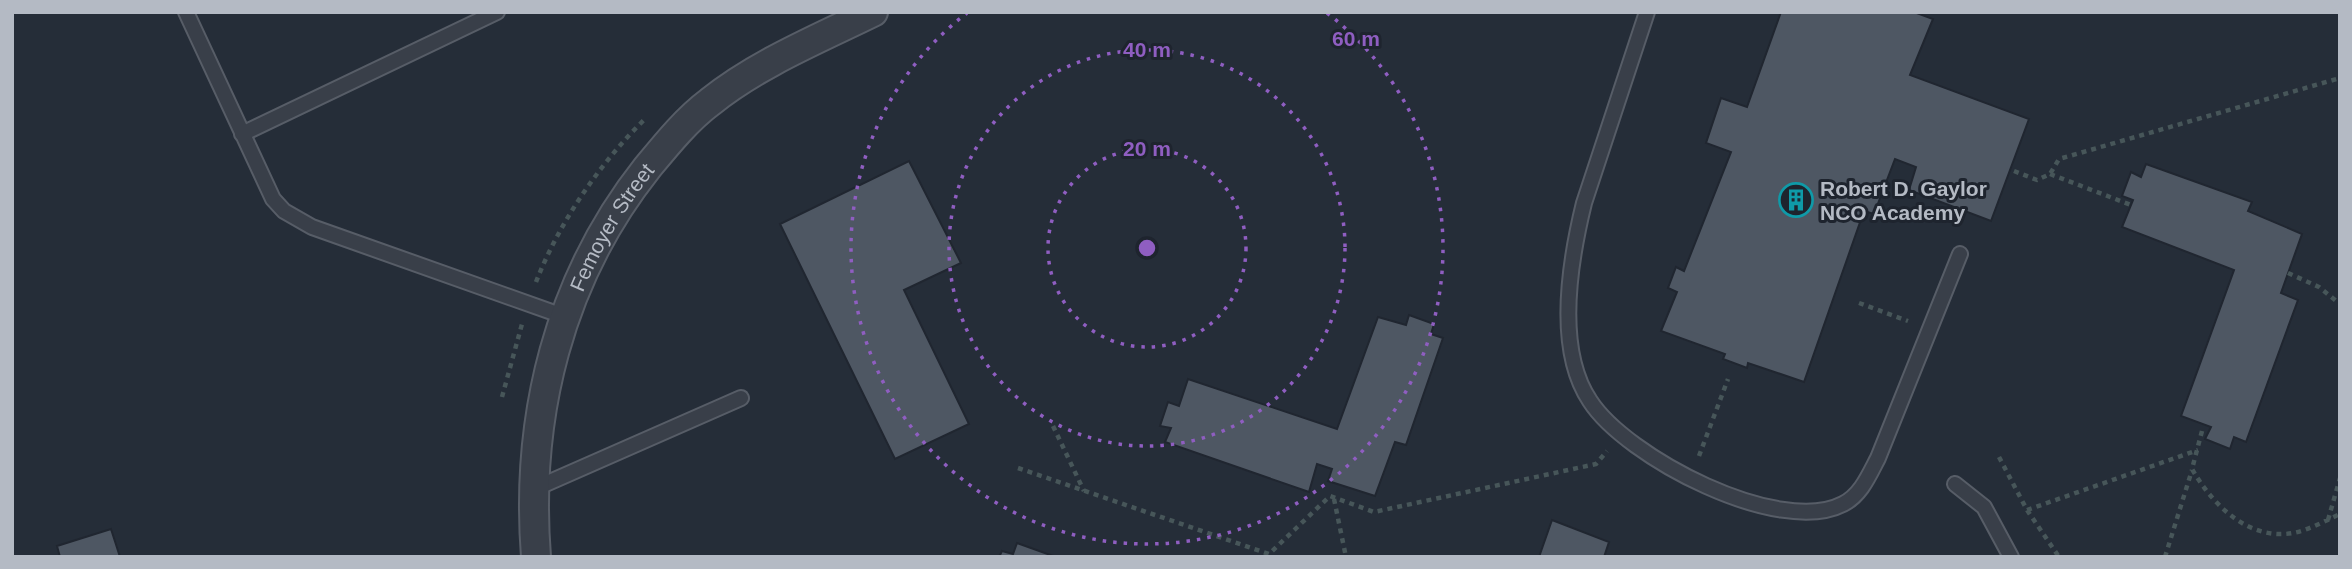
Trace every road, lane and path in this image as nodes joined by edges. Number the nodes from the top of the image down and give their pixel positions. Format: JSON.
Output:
{"nodes":[{"id":1,"x":186,"y":12,"type":"edge"},
{"id":2,"x":497,"y":12,"type":"edge"},
{"id":3,"x":873,"y":12,"type":"edge"},
{"id":4,"x":1647,"y":12,"type":"edge"},
{"id":5,"x":475,"y":17,"type":"edge"},
{"id":6,"x":2340,"y":78,"type":"edge"},
{"id":7,"x":242,"y":134,"type":"junction"},
{"id":8,"x":2014,"y":171,"type":"dead end"},
{"id":9,"x":2050,"y":174,"type":"junction"},
{"id":10,"x":2131,"y":205,"type":"dead end"},
{"id":11,"x":1960,"y":254,"type":"dead end"},
{"id":12,"x":2288,"y":274,"type":"dead end"},
{"id":13,"x":1859,"y":303,"type":"dead end"},
{"id":14,"x":2340,"y":304,"type":"edge"},
{"id":15,"x":564,"y":316,"type":"junction"},
{"id":16,"x":1930,"y":329,"type":"junction"},
{"id":17,"x":1728,"y":379,"type":"dead end"},
{"id":18,"x":741,"y":398,"type":"dead end"},
{"id":19,"x":1053,"y":426,"type":"dead end"},
{"id":20,"x":2202,"y":431,"type":"dead end"},
{"id":21,"x":1620,"y":434,"type":"junction"},
{"id":22,"x":2198,"y":450,"type":"junction"},
{"id":23,"x":1999,"y":457,"type":"dead end"},
{"id":24,"x":1018,"y":468,"type":"dead end"},
{"id":25,"x":2192,"y":469,"type":"junction"},
{"id":26,"x":1691,"y":477,"type":"junction"},
{"id":27,"x":2340,"y":478,"type":"edge"},
{"id":28,"x":1955,"y":484,"type":"dead end"},
{"id":29,"x":534,"y":489,"type":"junction"},
{"id":30,"x":1084,"y":491,"type":"junction"},
{"id":31,"x":1334,"y":498,"type":"junction"},
{"id":32,"x":2027,"y":510,"type":"junction"},
{"id":33,"x":2340,"y":514,"type":"edge"},
{"id":34,"x":2328,"y":520,"type":"junction"},
{"id":35,"x":1267,"y":555,"type":"edge"},
{"id":36,"x":536,"y":557,"type":"edge"},
{"id":37,"x":1346,"y":557,"type":"edge"},
{"id":38,"x":2011,"y":557,"type":"edge"},
{"id":39,"x":2059,"y":557,"type":"edge"},
{"id":40,"x":2165,"y":557,"type":"edge"}],
"edges":[{"from":1,"to":7,"type":"lane"},
{"from":2,"to":5,"type":"lane"},
{"from":3,"to":15,"type":"street","name":"Femoyer Street"},
{"from":4,"to":21,"type":"lane"},
{"from":5,"to":7,"type":"lane"},
{"from":6,"to":9,"type":"path"},
{"from":7,"to":15,"type":"lane"},
{"from":8,"to":9,"type":"path"},
{"from":9,"to":10,"type":"path"},
{"from":11,"to":16,"type":"lane"},
{"from":12,"to":14,"type":"path"},
{"from":13,"to":16,"type":"path"},
{"from":15,"to":29,"type":"street","name":"Femoyer Street"},
{"from":16,"to":26,"type":"lane"},
{"from":17,"to":26,"type":"path"},
{"from":18,"to":29,"type":"lane"},
{"from":19,"to":30,"type":"path"},
{"from":20,"to":22,"type":"path"},
{"from":21,"to":26,"type":"lane"},
{"from":21,"to":31,"type":"path"},
{"from":22,"to":25,"type":"path"},
{"from":22,"to":32,"type":"path"},
{"from":23,"to":32,"type":"path"},
{"from":24,"to":30,"type":"path"},
{"from":25,"to":34,"type":"path"},
{"from":25,"to":40,"type":"path"},
{"from":27,"to":34,"type":"path"},
{"from":28,"to":38,"type":"lane"},
{"from":29,"to":36,"type":"street","name":"Femoyer Street"},
{"from":30,"to":35,"type":"path"},
{"from":31,"to":35,"type":"path"},
{"from":31,"to":37,"type":"path"},
{"from":32,"to":39,"type":"path"},
{"from":33,"to":34,"type":"path"}]}
